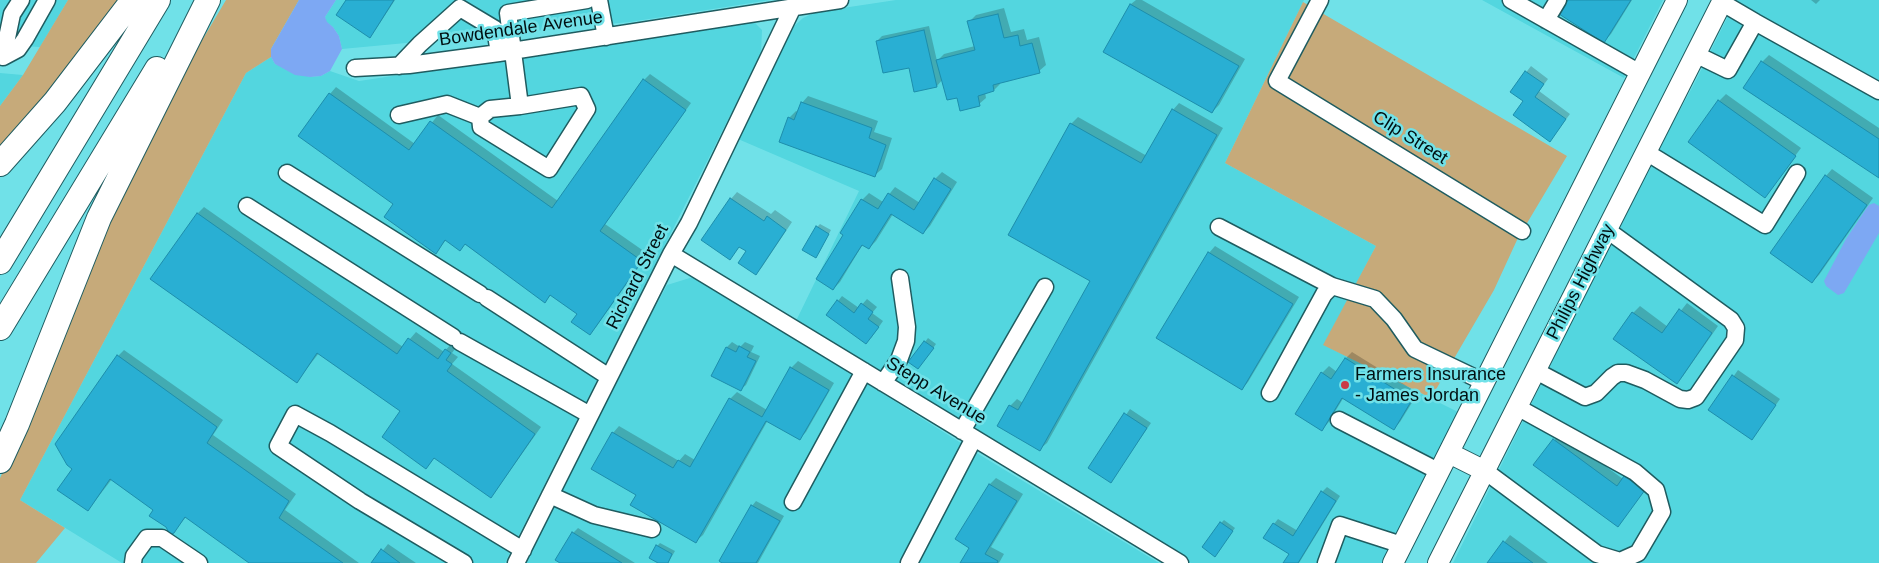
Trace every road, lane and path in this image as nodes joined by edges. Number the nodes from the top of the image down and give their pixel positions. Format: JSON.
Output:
{"nodes":[{"id":1,"x":47,"y":0,"type":"edge"},
{"id":2,"x":133,"y":0,"type":"edge"},
{"id":3,"x":158,"y":0,"type":"edge"},
{"id":4,"x":197,"y":0,"type":"edge"},
{"id":5,"x":208,"y":0,"type":"edge"},
{"id":6,"x":586,"y":0,"type":"edge"},
{"id":7,"x":598,"y":0,"type":"edge"},
{"id":8,"x":840,"y":0,"type":"edge"},
{"id":9,"x":1320,"y":0,"type":"edge"},
{"id":10,"x":1511,"y":0,"type":"edge"},
{"id":11,"x":1558,"y":0,"type":"edge"},
{"id":12,"x":1677,"y":0,"type":"edge"},
{"id":13,"x":1722,"y":1,"type":"edge"},
{"id":14,"x":753,"y":7,"type":"edge"},
{"id":15,"x":793,"y":7,"type":"junction"},
{"id":16,"x":11,"y":9,"type":"edge"},
{"id":17,"x":1546,"y":20,"type":"junction"},
{"id":18,"x":36,"y":21,"type":"junction"},
{"id":19,"x":1755,"y":22,"type":"junction"},
{"id":20,"x":606,"y":36,"type":"junction"},
{"id":21,"x":506,"y":52,"type":"junction"},
{"id":22,"x":1695,"y":54,"type":"junction"},
{"id":23,"x":1,"y":57,"type":"edge"},
{"id":24,"x":399,"y":66,"type":"junction"},
{"id":25,"x":355,"y":68,"type":"dead end"},
{"id":26,"x":1640,"y":73,"type":"junction"},
{"id":27,"x":1879,"y":91,"type":"edge"},
{"id":28,"x":520,"y":106,"type":"junction"},
{"id":29,"x":399,"y":115,"type":"dead end"},
{"id":30,"x":480,"y":117,"type":"junction"},
{"id":31,"x":1646,"y":152,"type":"junction"},
{"id":32,"x":0,"y":164,"type":"edge"},
{"id":33,"x":287,"y":173,"type":"dead end"},
{"id":34,"x":1797,"y":173,"type":"dead end"},
{"id":35,"x":247,"y":206,"type":"dead end"},
{"id":36,"x":1219,"y":227,"type":"dead end"},
{"id":37,"x":1606,"y":230,"type":"junction"},
{"id":38,"x":1522,"y":231,"type":"dead end"},
{"id":39,"x":672,"y":254,"type":"junction"},
{"id":40,"x":0,"y":262,"type":"edge"},
{"id":41,"x":900,"y":278,"type":"dead end"},
{"id":42,"x":1332,"y":286,"type":"junction"},
{"id":43,"x":1045,"y":287,"type":"dead end"},
{"id":44,"x":0,"y":328,"type":"edge"},
{"id":45,"x":864,"y":371,"type":"junction"},
{"id":46,"x":1536,"y":371,"type":"junction"},
{"id":47,"x":609,"y":377,"type":"junction"},
{"id":48,"x":1484,"y":382,"type":"junction"},
{"id":49,"x":883,"y":383,"type":"junction"},
{"id":50,"x":1270,"y":393,"type":"dead end"},
{"id":51,"x":1517,"y":407,"type":"junction"},
{"id":52,"x":590,"y":415,"type":"junction"},
{"id":53,"x":1339,"y":420,"type":"dead end"},
{"id":54,"x":968,"y":434,"type":"junction"},
{"id":55,"x":1449,"y":453,"type":"junction"},
{"id":56,"x":0,"y":461,"type":"edge"},
{"id":57,"x":1485,"y":471,"type":"junction"},
{"id":58,"x":1440,"y":472,"type":"junction"},
{"id":59,"x":550,"y":495,"type":"junction"},
{"id":60,"x":793,"y":502,"type":"dead end"},
{"id":61,"x":652,"y":529,"type":"dead end"},
{"id":62,"x":1402,"y":545,"type":"junction"},
{"id":63,"x":518,"y":560,"type":"edge"},
{"id":64,"x":134,"y":563,"type":"edge"},
{"id":65,"x":199,"y":563,"type":"edge"},
{"id":66,"x":464,"y":563,"type":"edge"},
{"id":67,"x":909,"y":563,"type":"edge"},
{"id":68,"x":1180,"y":563,"type":"edge"},
{"id":69,"x":1326,"y":563,"type":"edge"},
{"id":70,"x":1393,"y":563,"type":"edge"},
{"id":71,"x":1438,"y":563,"type":"edge"}],
"edges":[{"from":1,"to":18,"type":"street"},
{"from":2,"to":32,"type":"highway"},
{"from":3,"to":40,"type":"highway"},
{"from":4,"to":44,"type":"highway"},
{"from":5,"to":56,"type":"highway"},
{"from":6,"to":21,"type":"street"},
{"from":7,"to":20,"type":"street"},
{"from":8,"to":15,"type":"street","name":"Bowdendale Avenue"},
{"from":9,"to":38,"type":"street","name":"Clip Street"},
{"from":10,"to":17,"type":"street"},
{"from":11,"to":17,"type":"street"},
{"from":12,"to":26,"type":"main road"},
{"from":13,"to":19,"type":"street"},
{"from":13,"to":22,"type":"main road","name":"Philips Highway"},
{"from":14,"to":15,"type":"street","name":"Bowdendale Avenue"},
{"from":14,"to":20,"type":"street","name":"Bowdendale Avenue"},
{"from":15,"to":39,"type":"street","name":"Richard Street"},
{"from":16,"to":18,"type":"street"},
{"from":16,"to":23,"type":"street"},
{"from":17,"to":26,"type":"street"},
{"from":18,"to":23,"type":"street"},
{"from":19,"to":22,"type":"street"},
{"from":19,"to":27,"type":"street"},
{"from":20,"to":21,"type":"street","name":"Bowdendale Avenue"},
{"from":21,"to":24,"type":"street","name":"Bowdendale Avenue"},
{"from":21,"to":24,"type":"street"},
{"from":21,"to":28,"type":"street"},
{"from":22,"to":31,"type":"main road","name":"Philips Highway"},
{"from":24,"to":25,"type":"street","name":"Bowdendale Avenue"},
{"from":26,"to":48,"type":"main road"},
{"from":28,"to":30,"type":"street"},
{"from":28,"to":30,"type":"street"},
{"from":29,"to":30,"type":"street"},
{"from":31,"to":34,"type":"street"},
{"from":31,"to":37,"type":"main road","name":"Philips Highway"},
{"from":33,"to":47,"type":"street"},
{"from":35,"to":52,"type":"street"},
{"from":36,"to":42,"type":"street"},
{"from":37,"to":46,"type":"main road","name":"Philips Highway"},
{"from":37,"to":46,"type":"street"},
{"from":39,"to":45,"type":"street","name":"Stepp Avenue"},
{"from":39,"to":47,"type":"street","name":"Richard Street"},
{"from":41,"to":49,"type":"street"},
{"from":42,"to":48,"type":"street"},
{"from":42,"to":50,"type":"street"},
{"from":43,"to":54,"type":"street"},
{"from":45,"to":49,"type":"street","name":"Stepp Avenue"},
{"from":45,"to":60,"type":"street"},
{"from":46,"to":51,"type":"main road","name":"Philips Highway"},
{"from":47,"to":52,"type":"street","name":"Richard Street"},
{"from":48,"to":55,"type":"main road"},
{"from":49,"to":54,"type":"street","name":"Stepp Avenue"},
{"from":51,"to":57,"type":"main road","name":"Philips Highway"},
{"from":51,"to":57,"type":"street"},
{"from":52,"to":59,"type":"street","name":"Richard Street"},
{"from":53,"to":58,"type":"street"},
{"from":54,"to":67,"type":"street"},
{"from":54,"to":68,"type":"street","name":"Stepp Avenue"},
{"from":55,"to":57,"type":"main road"},
{"from":55,"to":58,"type":"main road"},
{"from":57,"to":71,"type":"main road","name":"Philips Highway"},
{"from":58,"to":62,"type":"main road"},
{"from":59,"to":61,"type":"street"},
{"from":59,"to":63,"type":"street","name":"Richard Street"},
{"from":62,"to":69,"type":"street"},
{"from":62,"to":70,"type":"main road"},
{"from":63,"to":66,"type":"street"},
{"from":64,"to":65,"type":"street"}]}
